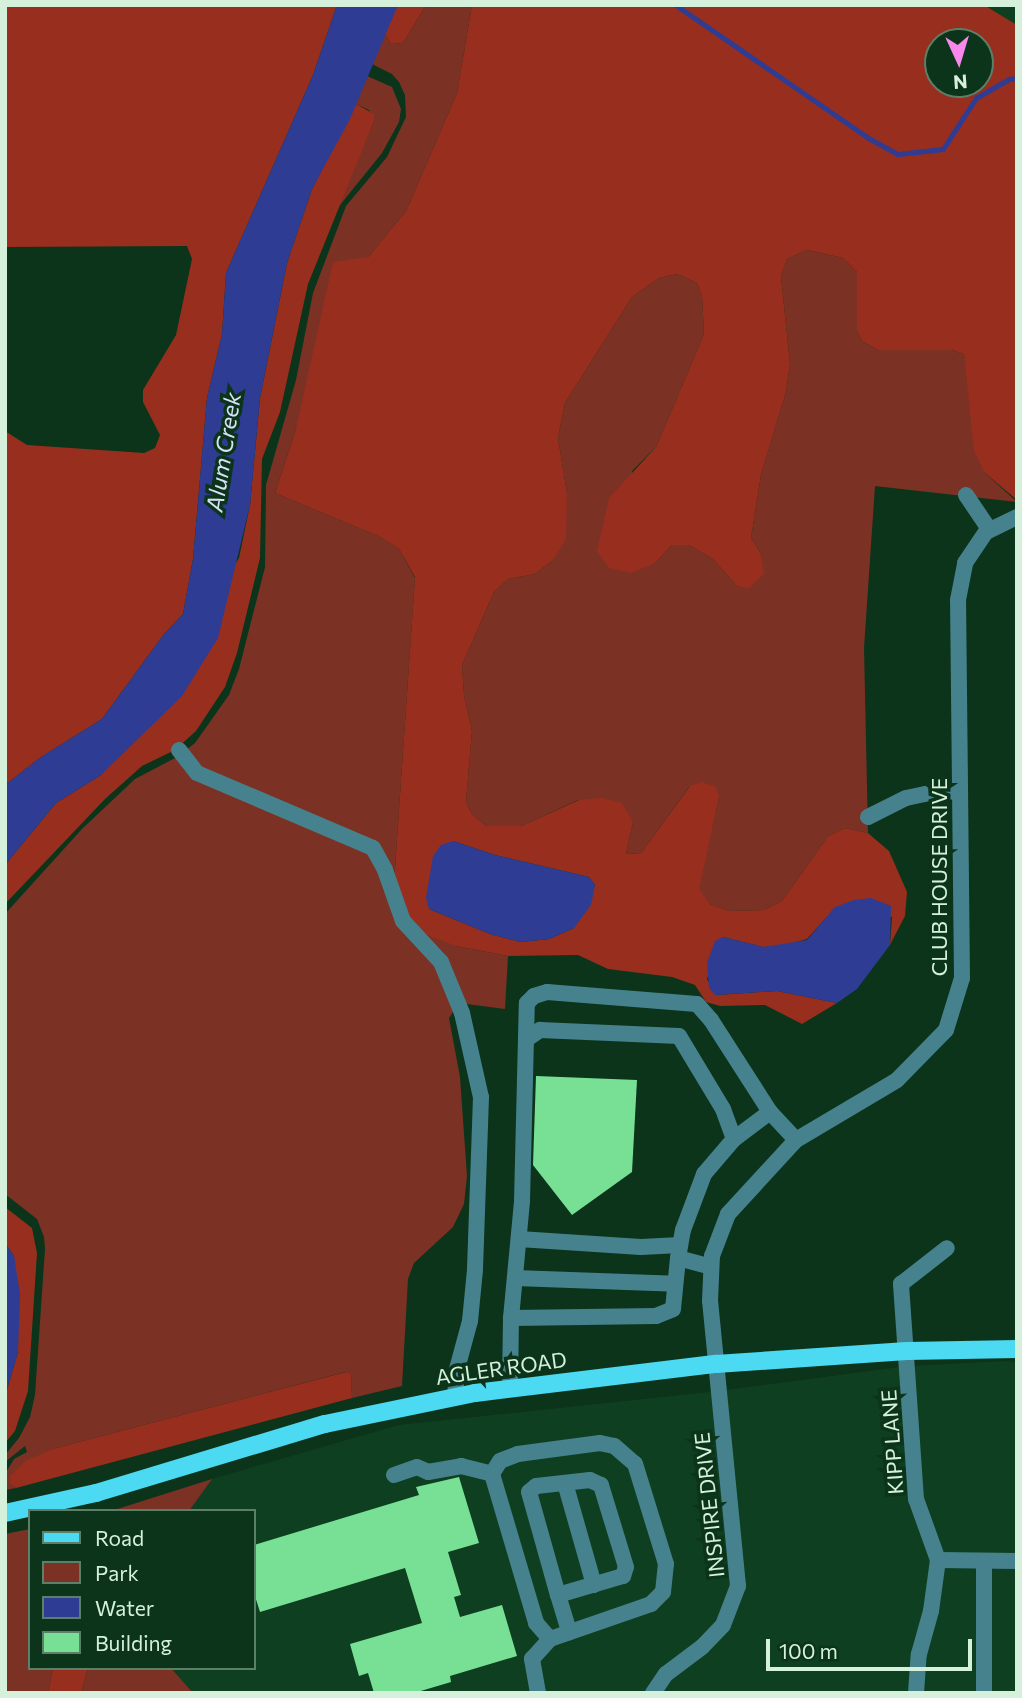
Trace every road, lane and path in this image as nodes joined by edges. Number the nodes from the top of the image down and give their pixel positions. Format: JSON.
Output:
{"nodes":[{"id":1,"x":966,"y":495,"type":"dead end"},
{"id":2,"x":1017,"y":517,"type":"edge"},
{"id":3,"x":989,"y":529,"type":"junction"},
{"id":4,"x":179,"y":750,"type":"dead end"},
{"id":5,"x":960,"y":792,"type":"junction"},
{"id":6,"x":869,"y":817,"type":"dead end"},
{"id":7,"x":527,"y":1039,"type":"junction"},
{"id":8,"x":770,"y":1112,"type":"junction"},
{"id":9,"x":734,"y":1139,"type":"junction"},
{"id":10,"x":796,"y":1140,"type":"junction"},
{"id":11,"x":519,"y":1239,"type":"junction"},
{"id":12,"x":947,"y":1248,"type":"dead end"},
{"id":13,"x":679,"y":1252,"type":"junction"},
{"id":14,"x":711,"y":1267,"type":"junction"},
{"id":15,"x":515,"y":1278,"type":"junction"},
{"id":16,"x":675,"y":1284,"type":"junction"},
{"id":17,"x":511,"y":1318,"type":"junction"},
{"id":18,"x":1017,"y":1349,"type":"edge"},
{"id":19,"x":907,"y":1351,"type":"junction"},
{"id":20,"x":716,"y":1364,"type":"junction"},
{"id":21,"x":510,"y":1388,"type":"junction"},
{"id":22,"x":455,"y":1396,"type":"junction"},
{"id":23,"x":492,"y":1474,"type":"junction"},
{"id":24,"x":394,"y":1475,"type":"dead end"},
{"id":25,"x":565,"y":1483,"type":"junction"},
{"id":26,"x":5,"y":1513,"type":"edge"},
{"id":27,"x":938,"y":1560,"type":"junction"},
{"id":28,"x":984,"y":1561,"type":"junction"},
{"id":29,"x":1017,"y":1561,"type":"edge"},
{"id":30,"x":594,"y":1585,"type":"junction"},
{"id":31,"x":558,"y":1595,"type":"junction"},
{"id":32,"x":569,"y":1632,"type":"junction"},
{"id":33,"x":550,"y":1639,"type":"junction"},
{"id":34,"x":538,"y":1693,"type":"edge"},
{"id":35,"x":653,"y":1693,"type":"edge"},
{"id":36,"x":916,"y":1693,"type":"edge"},
{"id":37,"x":984,"y":1693,"type":"edge"}],
"edges":[{"from":1,"to":3,"type":"street"},
{"from":2,"to":3,"type":"street"},
{"from":3,"to":5,"type":"street","name":"CLUB HOUSE DRIVE"},
{"from":4,"to":22,"type":"street"},
{"from":5,"to":6,"type":"street"},
{"from":5,"to":10,"type":"street","name":"CLUB HOUSE DRIVE"},
{"from":7,"to":8,"type":"street"},
{"from":7,"to":9,"type":"street"},
{"from":7,"to":11,"type":"street"},
{"from":8,"to":9,"type":"street"},
{"from":8,"to":10,"type":"street"},
{"from":9,"to":13,"type":"street"},
{"from":10,"to":14,"type":"street","name":"CLUB HOUSE DRIVE"},
{"from":11,"to":13,"type":"street"},
{"from":11,"to":15,"type":"street"},
{"from":12,"to":19,"type":"street","name":"KIPP LANE"},
{"from":13,"to":14,"type":"street"},
{"from":13,"to":16,"type":"street"},
{"from":14,"to":20,"type":"street","name":"CLUB HOUSE DRIVE"},
{"from":15,"to":16,"type":"street"},
{"from":15,"to":17,"type":"street"},
{"from":16,"to":17,"type":"street"},
{"from":17,"to":21,"type":"street"},
{"from":18,"to":19,"type":"main road","name":"AGLER ROAD"},
{"from":19,"to":20,"type":"main road","name":"AGLER ROAD"},
{"from":19,"to":27,"type":"street","name":"KIPP LANE"},
{"from":20,"to":21,"type":"main road","name":"AGLER ROAD"},
{"from":20,"to":35,"type":"street","name":"INSPIRE DRIVE"},
{"from":21,"to":22,"type":"main road","name":"AGLER ROAD"},
{"from":22,"to":26,"type":"main road","name":"AGLER ROAD"},
{"from":23,"to":24,"type":"street"},
{"from":23,"to":32,"type":"street"},
{"from":23,"to":33,"type":"street"},
{"from":25,"to":30,"type":"street"},
{"from":25,"to":30,"type":"street"},
{"from":25,"to":31,"type":"street"},
{"from":27,"to":28,"type":"street"},
{"from":27,"to":36,"type":"street","name":"KIPP LANE"},
{"from":28,"to":29,"type":"street"},
{"from":28,"to":37,"type":"street"},
{"from":30,"to":31,"type":"street"},
{"from":31,"to":32,"type":"street"},
{"from":32,"to":33,"type":"street"},
{"from":33,"to":34,"type":"street"}]}
